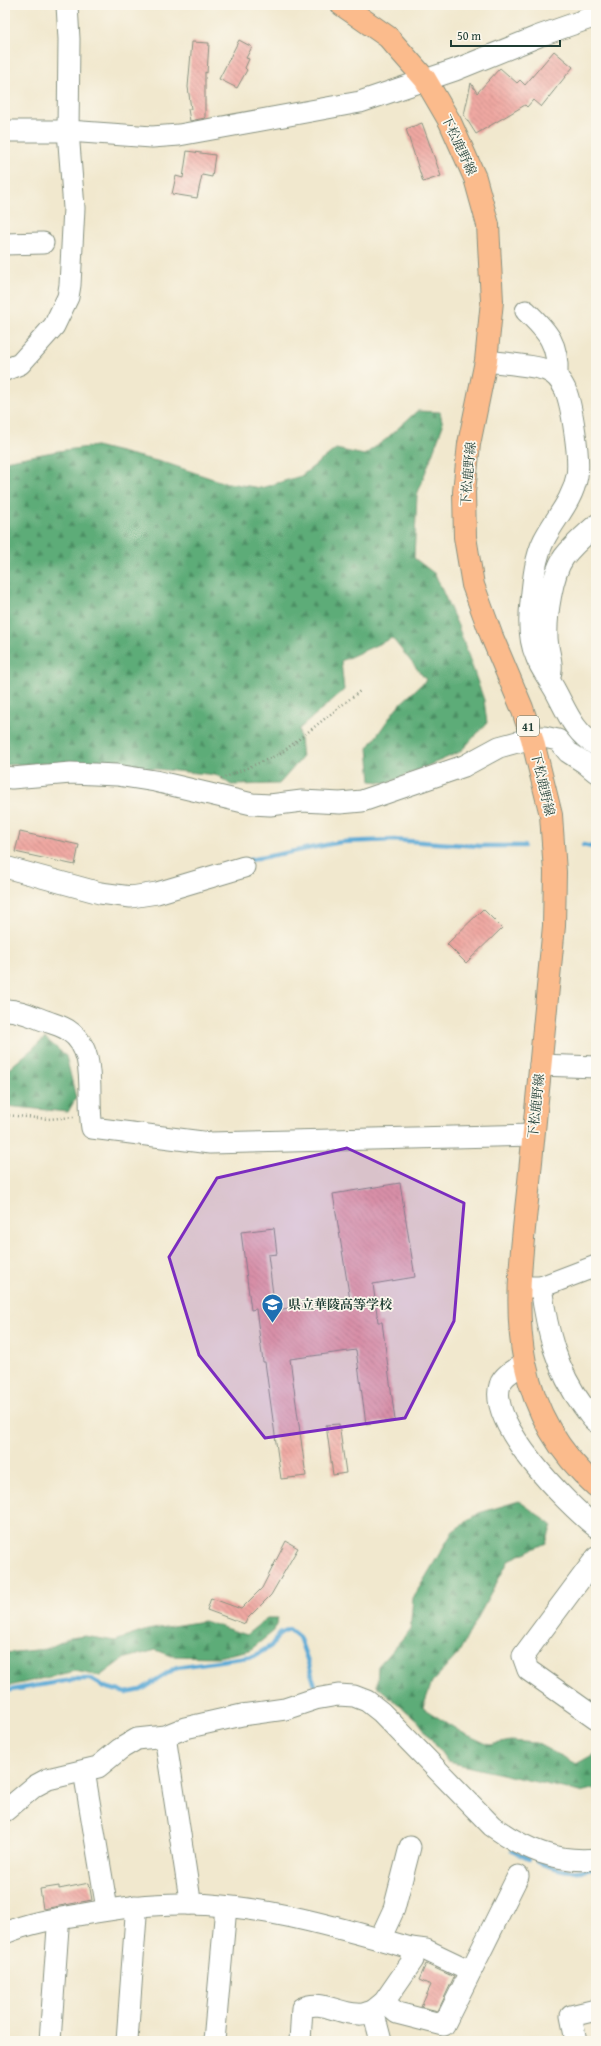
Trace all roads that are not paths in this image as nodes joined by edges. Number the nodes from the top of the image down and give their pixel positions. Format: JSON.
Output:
{"nodes":[{"id":1,"x":67,"y":5,"type":"edge"},
{"id":2,"x":342,"y":5,"type":"edge"},
{"id":3,"x":596,"y":16,"type":"edge"},
{"id":4,"x":425,"y":79,"type":"junction"},
{"id":5,"x":68,"y":131,"type":"junction"},
{"id":6,"x":5,"y":132,"type":"edge"},
{"id":7,"x":43,"y":243,"type":"dead end"},
{"id":8,"x":5,"y":244,"type":"edge"},
{"id":9,"x":526,"y":310,"type":"dead end"},
{"id":10,"x":486,"y":361,"type":"junction"},
{"id":11,"x":5,"y":370,"type":"edge"},
{"id":12,"x":557,"y":376,"type":"junction"},
{"id":13,"x":596,"y":524,"type":"edge"},
{"id":14,"x":549,"y":680,"type":"junction"},
{"id":15,"x":572,"y":723,"type":"junction"},
{"id":16,"x":532,"y":738,"type":"junction"},
{"id":17,"x":558,"y":740,"type":"junction"},
{"id":18,"x":596,"y":745,"type":"edge"},
{"id":19,"x":596,"y":772,"type":"edge"},
{"id":20,"x":5,"y":777,"type":"edge"},
{"id":21,"x":5,"y":867,"type":"edge"},
{"id":22,"x":244,"y":867,"type":"dead end"},
{"id":23,"x":5,"y":1010,"type":"edge"},
{"id":24,"x":540,"y":1065,"type":"junction"},
{"id":25,"x":596,"y":1067,"type":"edge"},
{"id":26,"x":533,"y":1135,"type":"junction"},
{"id":27,"x":596,"y":1266,"type":"edge"},
{"id":28,"x":530,"y":1287,"type":"junction"},
{"id":29,"x":525,"y":1363,"type":"junction"},
{"id":30,"x":596,"y":1422,"type":"edge"},
{"id":31,"x":596,"y":1486,"type":"edge"},
{"id":32,"x":596,"y":1527,"type":"edge"},
{"id":33,"x":596,"y":1558,"type":"edge"},
{"id":34,"x":596,"y":1718,"type":"edge"},
{"id":35,"x":165,"y":1736,"type":"junction"},
{"id":36,"x":84,"y":1771,"type":"junction"},
{"id":37,"x":5,"y":1811,"type":"edge"},
{"id":38,"x":410,"y":1847,"type":"dead end"},
{"id":39,"x":596,"y":1859,"type":"edge"},
{"id":40,"x":518,"y":1876,"type":"dead end"},
{"id":41,"x":189,"y":1904,"type":"junction"},
{"id":42,"x":135,"y":1906,"type":"junction"},
{"id":43,"x":226,"y":1907,"type":"junction"},
{"id":44,"x":107,"y":1910,"type":"junction"},
{"id":45,"x":56,"y":1919,"type":"junction"},
{"id":46,"x":5,"y":1933,"type":"edge"},
{"id":47,"x":380,"y":1939,"type":"junction"},
{"id":48,"x":411,"y":1948,"type":"junction"},
{"id":49,"x":470,"y":1971,"type":"junction"},
{"id":50,"x":378,"y":2007,"type":"junction"},
{"id":51,"x":596,"y":2010,"type":"edge"},
{"id":52,"x":50,"y":2041,"type":"edge"},
{"id":53,"x":127,"y":2041,"type":"edge"},
{"id":54,"x":214,"y":2041,"type":"edge"},
{"id":55,"x":300,"y":2041,"type":"edge"},
{"id":56,"x":381,"y":2041,"type":"edge"},
{"id":57,"x":576,"y":2041,"type":"edge"}],
"edges":[{"from":1,"to":5,"type":"street"},
{"from":2,"to":4,"type":"main road","name":"下松鹿野線","number":"41"},
{"from":3,"to":4,"type":"street"},
{"from":4,"to":5,"type":"street"},
{"from":4,"to":10,"type":"main road","name":"下松鹿野線","number":"41"},
{"from":5,"to":6,"type":"street"},
{"from":5,"to":11,"type":"street"},
{"from":7,"to":8,"type":"street"},
{"from":9,"to":12,"type":"street"},
{"from":10,"to":12,"type":"street"},
{"from":10,"to":16,"type":"main road","name":"下松鹿野線","number":"41"},
{"from":12,"to":14,"type":"street"},
{"from":13,"to":14,"type":"street"},
{"from":14,"to":15,"type":"street"},
{"from":15,"to":17,"type":"street"},
{"from":15,"to":18,"type":"street"},
{"from":16,"to":17,"type":"street"},
{"from":16,"to":20,"type":"street"},
{"from":16,"to":24,"type":"main road","name":"下松鹿野線","number":"41"},
{"from":17,"to":19,"type":"street"},
{"from":21,"to":22,"type":"street"},
{"from":23,"to":26,"type":"street"},
{"from":24,"to":25,"type":"street"},
{"from":24,"to":26,"type":"main road","name":"下松鹿野線","number":"41"},
{"from":26,"to":28,"type":"main road","name":"下松鹿野線","number":"41"},
{"from":27,"to":28,"type":"street"},
{"from":28,"to":29,"type":"main road","name":"下松鹿野線","number":"41"},
{"from":28,"to":30,"type":"street"},
{"from":29,"to":31,"type":"main road","name":"下松鹿野線","number":"41"},
{"from":29,"to":32,"type":"street"},
{"from":33,"to":34,"type":"street"},
{"from":35,"to":36,"type":"street"},
{"from":35,"to":39,"type":"street"},
{"from":35,"to":41,"type":"street"},
{"from":36,"to":37,"type":"street"},
{"from":36,"to":44,"type":"street"},
{"from":38,"to":47,"type":"street"},
{"from":40,"to":49,"type":"street"},
{"from":41,"to":42,"type":"street"},
{"from":41,"to":43,"type":"street"},
{"from":42,"to":44,"type":"street"},
{"from":42,"to":53,"type":"street"},
{"from":43,"to":47,"type":"street"},
{"from":43,"to":54,"type":"street"},
{"from":44,"to":45,"type":"street"},
{"from":45,"to":46,"type":"street"},
{"from":45,"to":52,"type":"street"},
{"from":47,"to":48,"type":"street"},
{"from":48,"to":49,"type":"street"},
{"from":48,"to":50,"type":"street"},
{"from":49,"to":50,"type":"street"},
{"from":50,"to":55,"type":"street"},
{"from":50,"to":56,"type":"street"},
{"from":51,"to":57,"type":"street"}]}
